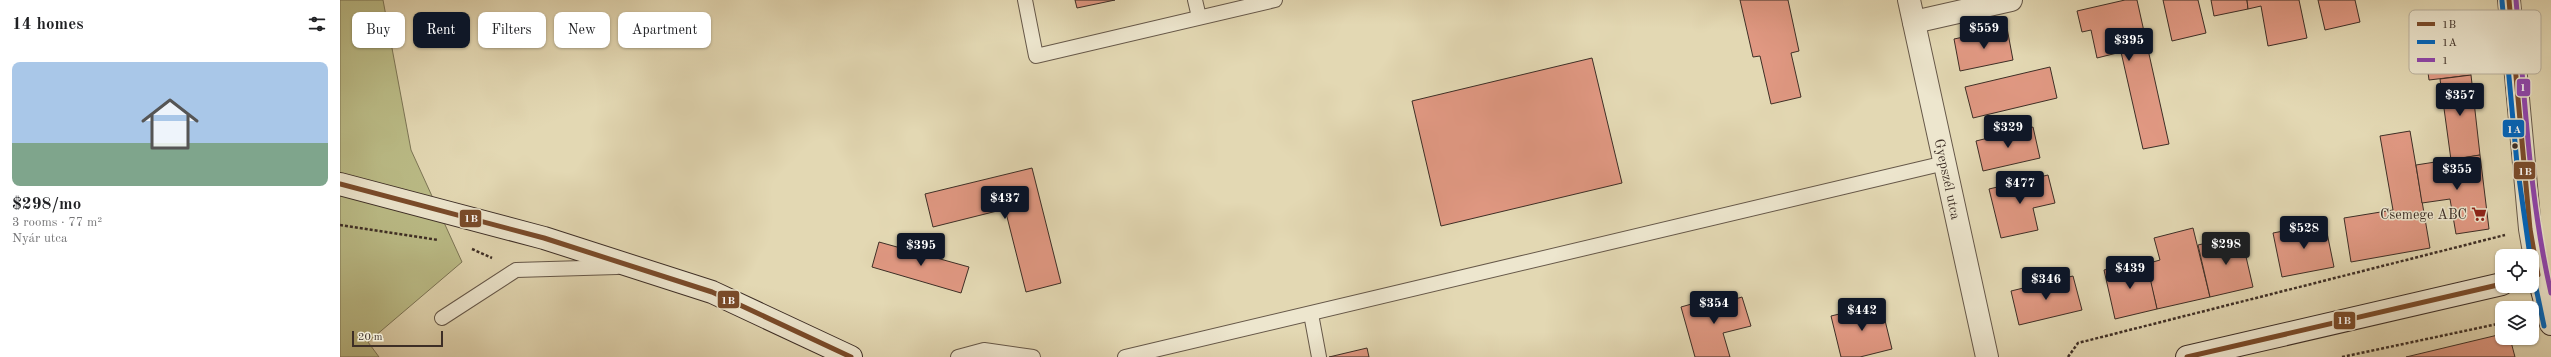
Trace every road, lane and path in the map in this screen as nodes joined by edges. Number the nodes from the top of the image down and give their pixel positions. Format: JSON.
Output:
{"nodes":[{"id":1,"x":1025,"y":0,"type":"edge"},
{"id":2,"x":1195,"y":0,"type":"edge"},
{"id":3,"x":1275,"y":0,"type":"edge"},
{"id":4,"x":1909,"y":0,"type":"edge"},
{"id":5,"x":2011,"y":0,"type":"edge"},
{"id":6,"x":2509,"y":0,"type":"edge"},
{"id":7,"x":2510,"y":10,"type":"edge"},
{"id":8,"x":1199,"y":17,"type":"junction"},
{"id":9,"x":1914,"y":22,"type":"junction"},
{"id":10,"x":2516,"y":74,"type":"edge"},
{"id":11,"x":1945,"y":163,"type":"junction"},
{"id":12,"x":340,"y":184,"type":"edge"},
{"id":13,"x":340,"y":225,"type":"edge"},
{"id":14,"x":2530,"y":229,"type":"junction"},
{"id":15,"x":445,"y":241,"type":"dead end"},
{"id":16,"x":467,"y":247,"type":"dead end"},
{"id":17,"x":631,"y":266,"type":"junction"},
{"id":18,"x":516,"y":270,"type":"junction"},
{"id":19,"x":2540,"y":276,"type":"edge"},
{"id":20,"x":2495,"y":286,"type":"edge"},
{"id":21,"x":1311,"y":314,"type":"junction"},
{"id":22,"x":442,"y":318,"type":"dead end"},
{"id":23,"x":2495,"y":324,"type":"edge"},
{"id":24,"x":2551,"y":324,"type":"edge"},
{"id":25,"x":851,"y":357,"type":"edge"},
{"id":26,"x":958,"y":357,"type":"edge"},
{"id":27,"x":1033,"y":357,"type":"edge"},
{"id":28,"x":1125,"y":357,"type":"edge"},
{"id":29,"x":1319,"y":357,"type":"edge"},
{"id":30,"x":1987,"y":357,"type":"edge"},
{"id":31,"x":2068,"y":357,"type":"edge"},
{"id":32,"x":2187,"y":357,"type":"edge"},
{"id":33,"x":2342,"y":357,"type":"edge"}],
"edges":[{"from":1,"to":8,"type":"lane"},
{"from":2,"to":8,"type":"lane"},
{"from":3,"to":8,"type":"lane"},
{"from":4,"to":9,"type":"street","name":"Gyepszél utca"},
{"from":5,"to":9,"type":"street"},
{"from":6,"to":7,"type":"street"},
{"from":9,"to":11,"type":"street","name":"Gyepszél utca"},
{"from":10,"to":14,"type":"street"},
{"from":11,"to":21,"type":"lane"},
{"from":11,"to":30,"type":"street","name":"Gyepszél utca"},
{"from":12,"to":17,"type":"street"},
{"from":13,"to":15,"type":"path"},
{"from":14,"to":19,"type":"street"},
{"from":14,"to":31,"type":"path"},
{"from":16,"to":18,"type":"path"},
{"from":17,"to":18,"type":"lane"},
{"from":17,"to":25,"type":"street"},
{"from":18,"to":22,"type":"lane"},
{"from":19,"to":24,"type":"street"},
{"from":20,"to":32,"type":"street"},
{"from":21,"to":28,"type":"lane"},
{"from":21,"to":29,"type":"lane"},
{"from":23,"to":33,"type":"path"},
{"from":26,"to":27,"type":"lane"}]}
